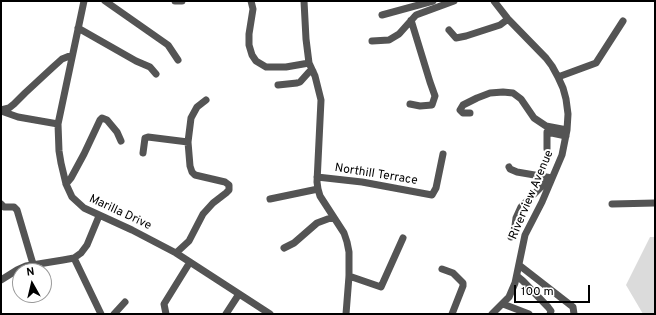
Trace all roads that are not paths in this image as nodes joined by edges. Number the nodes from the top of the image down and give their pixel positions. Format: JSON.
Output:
{"nodes":[{"id":1,"x":84,"y":1,"type":"edge"},
{"id":2,"x":105,"y":1,"type":"edge"},
{"id":3,"x":176,"y":1,"type":"edge"},
{"id":4,"x":182,"y":1,"type":"edge"},
{"id":5,"x":251,"y":1,"type":"edge"},
{"id":6,"x":304,"y":1,"type":"edge"},
{"id":7,"x":433,"y":1,"type":"edge"},
{"id":8,"x":454,"y":1,"type":"edge"},
{"id":9,"x":494,"y":1,"type":"edge"},
{"id":10,"x":382,"y":15,"type":"dead end"},
{"id":11,"x":508,"y":19,"type":"junction"},
{"id":12,"x":411,"y":20,"type":"junction"},
{"id":13,"x":623,"y":21,"type":"dead end"},
{"id":14,"x":78,"y":28,"type":"junction"},
{"id":15,"x":449,"y":30,"type":"dead end"},
{"id":16,"x":372,"y":41,"type":"dead end"},
{"id":17,"x":72,"y":55,"type":"junction"},
{"id":18,"x":178,"y":60,"type":"dead end"},
{"id":19,"x":309,"y":63,"type":"junction"},
{"id":20,"x":313,"y":71,"type":"junction"},
{"id":21,"x":156,"y":74,"type":"dead end"},
{"id":22,"x":558,"y":77,"type":"junction"},
{"id":23,"x":278,"y":85,"type":"dead end"},
{"id":24,"x":206,"y":100,"type":"dead end"},
{"id":25,"x":410,"y":104,"type":"dead end"},
{"id":26,"x":1,"y":111,"type":"edge"},
{"id":27,"x":470,"y":113,"type":"dead end"},
{"id":28,"x":58,"y":124,"type":"junction"},
{"id":29,"x":566,"y":133,"type":"junction"},
{"id":30,"x":121,"y":141,"type":"dead end"},
{"id":31,"x":188,"y":142,"type":"junction"},
{"id":32,"x":547,"y":148,"type":"dead end"},
{"id":33,"x":143,"y":153,"type":"dead end"},
{"id":34,"x":443,"y":154,"type":"dead end"},
{"id":35,"x":509,"y":167,"type":"dead end"},
{"id":36,"x":317,"y":177,"type":"junction"},
{"id":37,"x":551,"y":180,"type":"junction"},
{"id":38,"x":66,"y":184,"type":"junction"},
{"id":39,"x":318,"y":189,"type":"junction"},
{"id":40,"x":270,"y":199,"type":"dead end"},
{"id":41,"x":655,"y":203,"type":"edge"},
{"id":42,"x":1,"y":204,"type":"edge"},
{"id":43,"x":612,"y":204,"type":"dead end"},
{"id":44,"x":99,"y":216,"type":"junction"},
{"id":45,"x":333,"y":217,"type":"junction"},
{"id":46,"x":511,"y":237,"type":"dead end"},
{"id":47,"x":403,"y":238,"type":"dead end"},
{"id":48,"x":284,"y":248,"type":"dead end"},
{"id":49,"x":176,"y":253,"type":"junction"},
{"id":50,"x":74,"y":258,"type":"junction"},
{"id":51,"x":190,"y":262,"type":"junction"},
{"id":52,"x":33,"y":263,"type":"edge"},
{"id":53,"x":40,"y":263,"type":"edge"},
{"id":54,"x":519,"y":265,"type":"junction"},
{"id":55,"x":442,"y":269,"type":"dead end"},
{"id":56,"x":12,"y":273,"type":"edge"},
{"id":57,"x":348,"y":276,"type":"junction"},
{"id":58,"x":517,"y":276,"type":"junction"},
{"id":59,"x":2,"y":278,"type":"edge"},
{"id":60,"x":239,"y":294,"type":"junction"},
{"id":61,"x":125,"y":302,"type":"dead end"},
{"id":62,"x":503,"y":304,"type":"junction"},
{"id":63,"x":101,"y":314,"type":"edge"},
{"id":64,"x":114,"y":314,"type":"edge"},
{"id":65,"x":166,"y":314,"type":"edge"},
{"id":66,"x":226,"y":314,"type":"edge"},
{"id":67,"x":270,"y":314,"type":"edge"},
{"id":68,"x":346,"y":314,"type":"edge"},
{"id":69,"x":452,"y":314,"type":"edge"},
{"id":70,"x":492,"y":314,"type":"edge"},
{"id":71,"x":529,"y":314,"type":"edge"},
{"id":72,"x":550,"y":314,"type":"edge"},
{"id":73,"x":574,"y":314,"type":"edge"}],
"edges":[{"from":1,"to":14,"type":"street","name":"Marilla Drive"},
{"from":2,"to":18,"type":"street"},
{"from":3,"to":4,"type":"street"},
{"from":5,"to":19,"type":"street"},
{"from":6,"to":19,"type":"street"},
{"from":7,"to":10,"type":"street"},
{"from":8,"to":12,"type":"street"},
{"from":9,"to":11,"type":"street","name":"Riverview Avenue"},
{"from":11,"to":15,"type":"street"},
{"from":11,"to":22,"type":"street","name":"Riverview Avenue"},
{"from":12,"to":16,"type":"street"},
{"from":12,"to":25,"type":"street"},
{"from":13,"to":22,"type":"street"},
{"from":14,"to":17,"type":"street","name":"Marilla Drive"},
{"from":14,"to":21,"type":"street"},
{"from":17,"to":26,"type":"street"},
{"from":17,"to":28,"type":"street","name":"Marilla Drive"},
{"from":19,"to":20,"type":"street"},
{"from":20,"to":23,"type":"street"},
{"from":20,"to":36,"type":"street"},
{"from":22,"to":29,"type":"street","name":"Riverview Avenue"},
{"from":24,"to":31,"type":"street"},
{"from":26,"to":28,"type":"street"},
{"from":27,"to":29,"type":"street"},
{"from":28,"to":38,"type":"street","name":"Marilla Drive"},
{"from":29,"to":32,"type":"street"},
{"from":29,"to":37,"type":"street","name":"Riverview Avenue"},
{"from":30,"to":38,"type":"street"},
{"from":31,"to":33,"type":"street"},
{"from":31,"to":49,"type":"street"},
{"from":34,"to":36,"type":"street","name":"Northill Terrace"},
{"from":35,"to":37,"type":"street"},
{"from":36,"to":39,"type":"street"},
{"from":37,"to":46,"type":"street"},
{"from":37,"to":54,"type":"street","name":"Riverview Avenue"},
{"from":38,"to":44,"type":"street","name":"Marilla Drive"},
{"from":39,"to":40,"type":"street"},
{"from":39,"to":45,"type":"street"},
{"from":41,"to":43,"type":"street"},
{"from":42,"to":52,"type":"street"},
{"from":44,"to":49,"type":"street","name":"Marilla Drive"},
{"from":44,"to":50,"type":"street"},
{"from":45,"to":48,"type":"street"},
{"from":45,"to":57,"type":"street"},
{"from":47,"to":57,"type":"street"},
{"from":49,"to":51,"type":"street","name":"Marilla Drive"},
{"from":50,"to":53,"type":"street"},
{"from":50,"to":63,"type":"street"},
{"from":51,"to":60,"type":"street","name":"Marilla Drive"},
{"from":51,"to":65,"type":"street"},
{"from":54,"to":58,"type":"street","name":"Riverview Avenue"},
{"from":54,"to":73,"type":"street"},
{"from":55,"to":69,"type":"street"},
{"from":56,"to":59,"type":"street"},
{"from":57,"to":68,"type":"street"},
{"from":58,"to":62,"type":"street","name":"Riverview Avenue"},
{"from":58,"to":72,"type":"street"},
{"from":60,"to":66,"type":"street"},
{"from":60,"to":67,"type":"street","name":"Marilla Drive"},
{"from":61,"to":64,"type":"street"},
{"from":62,"to":70,"type":"street","name":"Riverview Avenue"},
{"from":62,"to":71,"type":"street"}]}
